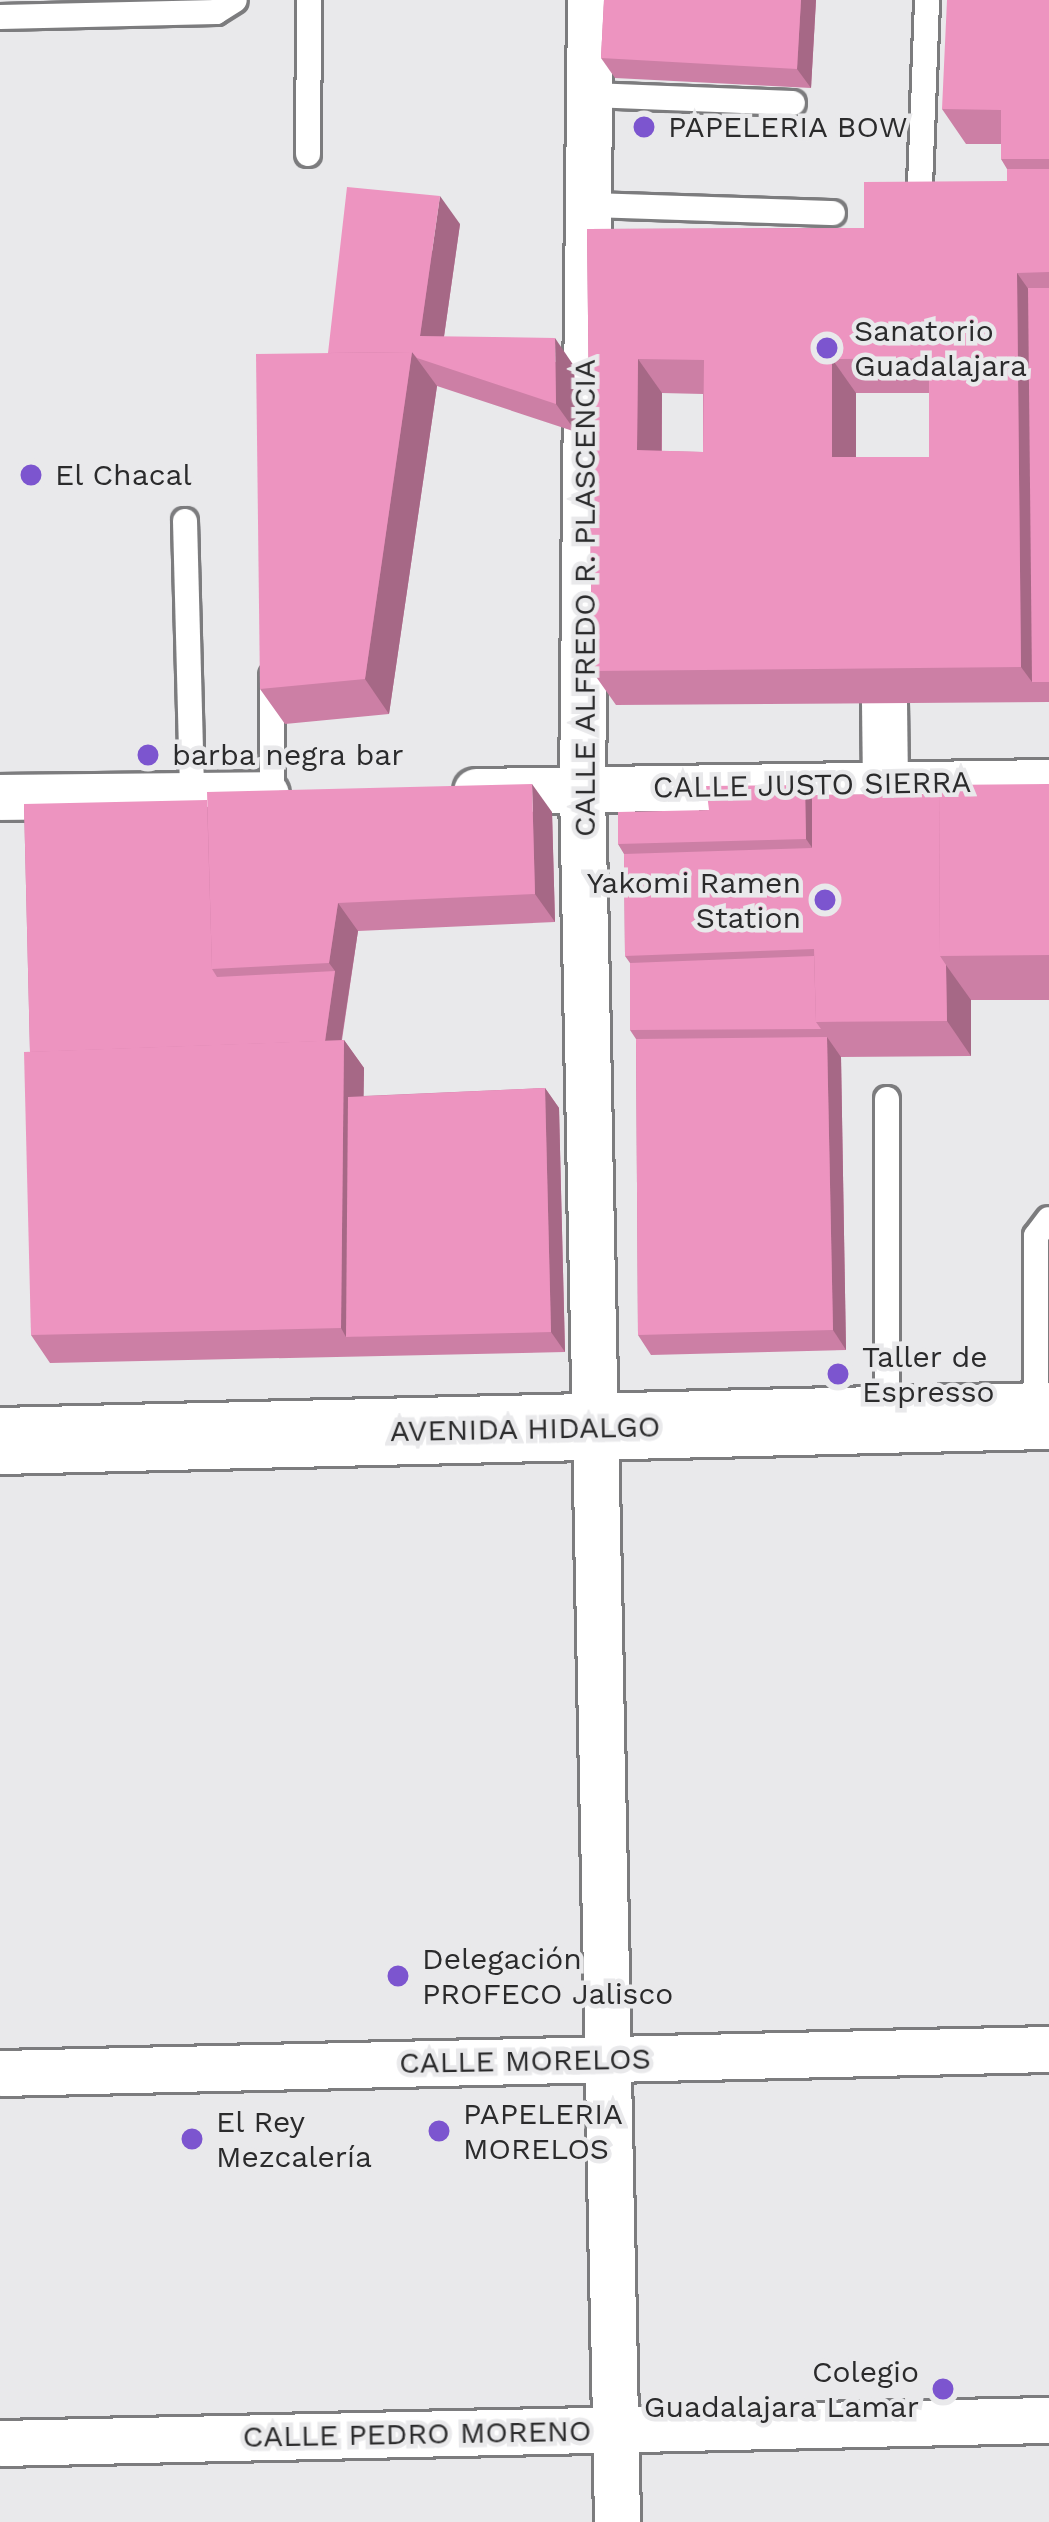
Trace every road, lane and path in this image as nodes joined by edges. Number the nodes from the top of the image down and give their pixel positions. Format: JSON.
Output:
{"nodes":[{"id":1,"x":235,"y":0,"type":"edge"},
{"id":2,"x":309,"y":0,"type":"edge"},
{"id":3,"x":590,"y":0,"type":"edge"},
{"id":4,"x":927,"y":0,"type":"edge"},
{"id":5,"x":0,"y":17,"type":"edge"},
{"id":6,"x":591,"y":95,"type":"junction"},
{"id":7,"x":793,"y":103,"type":"dead end"},
{"id":8,"x":308,"y":154,"type":"dead end"},
{"id":9,"x":920,"y":185,"type":"edge"},
{"id":10,"x":589,"y":205,"type":"junction"},
{"id":11,"x":833,"y":213,"type":"dead end"},
{"id":12,"x":185,"y":521,"type":"dead end"},
{"id":13,"x":273,"y":647,"type":"edge"},
{"id":14,"x":884,"y":702,"type":"edge"},
{"id":15,"x":885,"y":782,"type":"junction"},
{"id":16,"x":1049,"y":782,"type":"edge"},
{"id":17,"x":582,"y":790,"type":"junction"},
{"id":18,"x":439,"y":792,"type":"edge"},
{"id":19,"x":320,"y":793,"type":"edge"},
{"id":20,"x":192,"y":794,"type":"junction"},
{"id":21,"x":272,"y":794,"type":"junction"},
{"id":22,"x":0,"y":797,"type":"edge"},
{"id":23,"x":887,"y":1099,"type":"dead end"},
{"id":24,"x":1049,"y":1219,"type":"edge"},
{"id":25,"x":1043,"y":1416,"type":"edge"},
{"id":26,"x":887,"y":1420,"type":"junction"},
{"id":27,"x":590,"y":1427,"type":"junction"},
{"id":28,"x":0,"y":1441,"type":"edge"},
{"id":29,"x":1049,"y":2050,"type":"edge"},
{"id":30,"x":610,"y":2060,"type":"junction"},
{"id":31,"x":0,"y":2073,"type":"edge"},
{"id":32,"x":1049,"y":2420,"type":"edge"},
{"id":33,"x":614,"y":2430,"type":"junction"},
{"id":34,"x":0,"y":2443,"type":"edge"},
{"id":35,"x":617,"y":2522,"type":"edge"}],
"edges":[{"from":1,"to":5,"type":"lane"},
{"from":2,"to":8,"type":"lane"},
{"from":3,"to":6,"type":"street","name":"CALLE ALFREDO R. PLASCENCIA"},
{"from":4,"to":9,"type":"lane"},
{"from":6,"to":7,"type":"lane"},
{"from":6,"to":10,"type":"street","name":"CALLE ALFREDO R. PLASCENCIA"},
{"from":10,"to":11,"type":"lane"},
{"from":10,"to":17,"type":"street","name":"CALLE ALFREDO R. PLASCENCIA"},
{"from":12,"to":20,"type":"lane"},
{"from":13,"to":21,"type":"lane"},
{"from":14,"to":15,"type":"street"},
{"from":15,"to":16,"type":"street","name":"CALLE JUSTO SIERRA"},
{"from":15,"to":17,"type":"street","name":"CALLE JUSTO SIERRA"},
{"from":17,"to":18,"type":"street","name":"CALLE JUSTO SIERRA"},
{"from":17,"to":27,"type":"street","name":"CALLE ALFREDO R. PLASCENCIA"},
{"from":19,"to":21,"type":"street"},
{"from":20,"to":21,"type":"street"},
{"from":20,"to":22,"type":"street"},
{"from":23,"to":26,"type":"lane"},
{"from":24,"to":25,"type":"lane"},
{"from":25,"to":26,"type":"main road","name":"AVENIDA HIDALGO"},
{"from":26,"to":27,"type":"main road","name":"AVENIDA HIDALGO"},
{"from":27,"to":28,"type":"main road","name":"AVENIDA HIDALGO"},
{"from":27,"to":30,"type":"street","name":"CALLE ALFREDO R. PLASCENCIA"},
{"from":29,"to":30,"type":"street","name":"CALLE MORELOS"},
{"from":30,"to":31,"type":"street","name":"CALLE MORELOS"},
{"from":30,"to":33,"type":"street","name":"CALLE ALFREDO R. PLASCENCIA"},
{"from":32,"to":33,"type":"street","name":"CALLE PEDRO MORENO"},
{"from":33,"to":34,"type":"street","name":"CALLE PEDRO MORENO"},
{"from":33,"to":35,"type":"street","name":"CALLE ALFREDO R. PLASCENCIA"}]}
